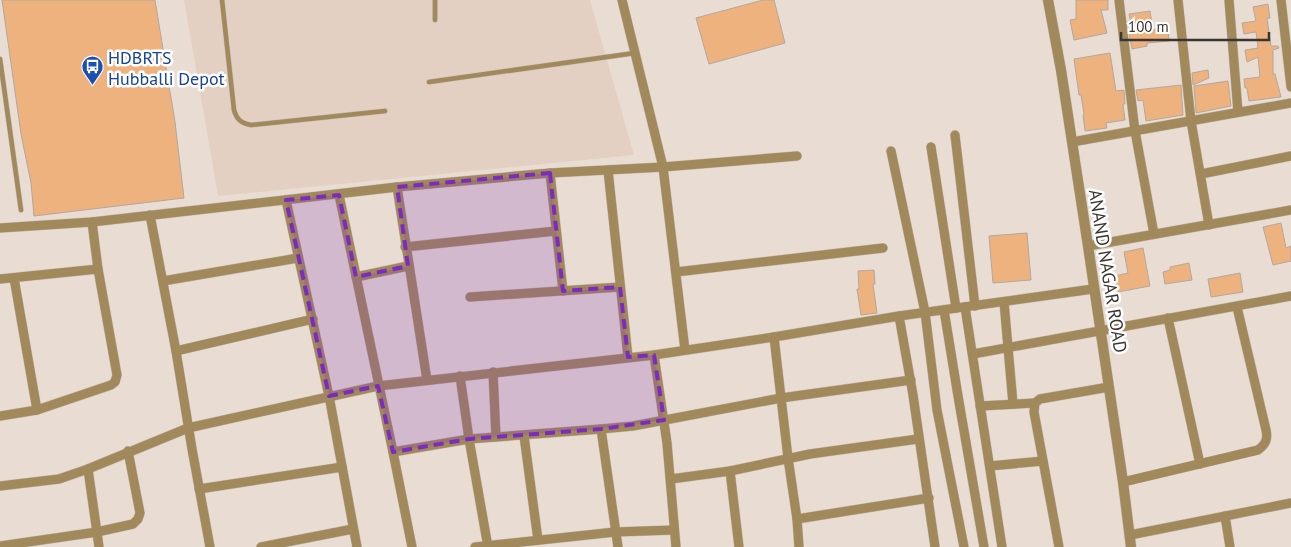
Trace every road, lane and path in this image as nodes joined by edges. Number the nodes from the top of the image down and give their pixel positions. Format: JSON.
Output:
{"nodes":[{"id":1,"x":222,"y":0,"type":"edge"},
{"id":2,"x":434,"y":0,"type":"edge"},
{"id":3,"x":622,"y":0,"type":"edge"},
{"id":4,"x":1048,"y":0,"type":"edge"},
{"id":5,"x":1119,"y":0,"type":"edge"},
{"id":6,"x":1178,"y":0,"type":"edge"},
{"id":7,"x":1229,"y":0,"type":"edge"},
{"id":8,"x":1281,"y":0,"type":"edge"},
{"id":9,"x":434,"y":20,"type":"dead end"},
{"id":10,"x":1287,"y":22,"type":"edge"},
{"id":11,"x":635,"y":53,"type":"junction"},
{"id":12,"x":0,"y":59,"type":"edge"},
{"id":13,"x":429,"y":82,"type":"dead end"},
{"id":14,"x":1291,"y":87,"type":"edge"},
{"id":15,"x":1291,"y":103,"type":"edge"},
{"id":16,"x":385,"y":111,"type":"dead end"},
{"id":17,"x":1238,"y":112,"type":"junction"},
{"id":18,"x":1191,"y":121,"type":"junction"},
{"id":19,"x":1135,"y":131,"type":"junction"},
{"id":20,"x":955,"y":135,"type":"dead end"},
{"id":21,"x":1072,"y":142,"type":"junction"},
{"id":22,"x":931,"y":147,"type":"dead end"},
{"id":23,"x":892,"y":151,"type":"dead end"},
{"id":24,"x":797,"y":156,"type":"dead end"},
{"id":25,"x":1291,"y":156,"type":"edge"},
{"id":26,"x":663,"y":167,"type":"junction"},
{"id":27,"x":608,"y":170,"type":"junction"},
{"id":28,"x":550,"y":174,"type":"junction"},
{"id":29,"x":1200,"y":174,"type":"junction"},
{"id":30,"x":397,"y":187,"type":"junction"},
{"id":31,"x":339,"y":195,"type":"junction"},
{"id":32,"x":286,"y":200,"type":"junction"},
{"id":33,"x":21,"y":210,"type":"dead end"},
{"id":34,"x":1291,"y":210,"type":"edge"},
{"id":35,"x":150,"y":215,"type":"junction"},
{"id":36,"x":92,"y":222,"type":"junction"},
{"id":37,"x":1209,"y":225,"type":"junction"},
{"id":38,"x":0,"y":228,"type":"edge"},
{"id":39,"x":556,"y":231,"type":"junction"},
{"id":40,"x":1154,"y":234,"type":"junction"},
{"id":41,"x":1088,"y":246,"type":"junction"},
{"id":42,"x":405,"y":247,"type":"junction"},
{"id":43,"x":883,"y":248,"type":"dead end"},
{"id":44,"x":298,"y":258,"type":"junction"},
{"id":45,"x":408,"y":266,"type":"junction"},
{"id":46,"x":98,"y":269,"type":"junction"},
{"id":47,"x":676,"y":272,"type":"junction"},
{"id":48,"x":356,"y":277,"type":"junction"},
{"id":49,"x":0,"y":278,"type":"edge"},
{"id":50,"x":14,"y":278,"type":"junction"},
{"id":51,"x":163,"y":281,"type":"junction"},
{"id":52,"x":620,"y":287,"type":"junction"},
{"id":53,"x":1094,"y":289,"type":"junction"},
{"id":54,"x":563,"y":291,"type":"junction"},
{"id":55,"x":1291,"y":296,"type":"edge"},
{"id":56,"x":470,"y":297,"type":"dead end"},
{"id":57,"x":1004,"y":302,"type":"junction"},
{"id":58,"x":975,"y":306,"type":"junction"},
{"id":59,"x":1238,"y":306,"type":"junction"},
{"id":60,"x":961,"y":308,"type":"junction"},
{"id":61,"x":944,"y":310,"type":"junction"},
{"id":62,"x":925,"y":312,"type":"junction"},
{"id":63,"x":899,"y":316,"type":"junction"},
{"id":64,"x":1168,"y":318,"type":"junction"},
{"id":65,"x":313,"y":319,"type":"junction"},
{"id":66,"x":1101,"y":330,"type":"junction"},
{"id":67,"x":774,"y":337,"type":"junction"},
{"id":68,"x":1008,"y":348,"type":"junction"},
{"id":69,"x":684,"y":350,"type":"junction"},
{"id":70,"x":176,"y":351,"type":"junction"},
{"id":71,"x":654,"y":354,"type":"junction"},
{"id":72,"x":973,"y":354,"type":"junction"},
{"id":73,"x":628,"y":357,"type":"junction"},
{"id":74,"x":492,"y":372,"type":"junction"},
{"id":75,"x":460,"y":376,"type":"junction"},
{"id":76,"x":427,"y":380,"type":"junction"},
{"id":77,"x":911,"y":380,"type":"junction"},
{"id":78,"x":378,"y":386,"type":"junction"},
{"id":79,"x":1110,"y":387,"type":"junction"},
{"id":80,"x":328,"y":396,"type":"junction"},
{"id":81,"x":781,"y":398,"type":"junction"},
{"id":82,"x":1036,"y":403,"type":"junction"},
{"id":83,"x":1013,"y":404,"type":"junction"},
{"id":84,"x":980,"y":406,"type":"junction"},
{"id":85,"x":36,"y":410,"type":"junction"},
{"id":86,"x":0,"y":416,"type":"edge"},
{"id":87,"x":664,"y":420,"type":"junction"},
{"id":88,"x":188,"y":428,"type":"junction"},
{"id":89,"x":601,"y":430,"type":"junction"},
{"id":90,"x":524,"y":436,"type":"junction"},
{"id":91,"x":496,"y":437,"type":"junction"},
{"id":92,"x":469,"y":439,"type":"junction"},
{"id":93,"x":918,"y":439,"type":"junction"},
{"id":94,"x":128,"y":451,"type":"junction"},
{"id":95,"x":394,"y":452,"type":"junction"},
{"id":96,"x":788,"y":458,"type":"junction"},
{"id":97,"x":1043,"y":461,"type":"junction"},
{"id":98,"x":1200,"y":464,"type":"junction"},
{"id":99,"x":990,"y":466,"type":"junction"},
{"id":100,"x":342,"y":467,"type":"junction"},
{"id":101,"x":88,"y":469,"type":"junction"},
{"id":102,"x":730,"y":471,"type":"junction"},
{"id":103,"x":671,"y":479,"type":"junction"},
{"id":104,"x":1123,"y":482,"type":"junction"},
{"id":105,"x":0,"y":486,"type":"edge"},
{"id":106,"x":199,"y":489,"type":"junction"},
{"id":107,"x":928,"y":498,"type":"junction"},
{"id":108,"x":1291,"y":503,"type":"edge"},
{"id":109,"x":1225,"y":516,"type":"junction"},
{"id":110,"x":798,"y":519,"type":"junction"},
{"id":111,"x":353,"y":529,"type":"junction"},
{"id":112,"x":674,"y":530,"type":"junction"},
{"id":113,"x":97,"y":532,"type":"junction"},
{"id":114,"x":615,"y":532,"type":"junction"},
{"id":115,"x":1130,"y":535,"type":"junction"},
{"id":116,"x":538,"y":540,"type":"junction"},
{"id":117,"x":39,"y":544,"type":"edge"},
{"id":118,"x":0,"y":546,"type":"edge"},
{"id":119,"x":488,"y":546,"type":"edge"},
{"id":120,"x":99,"y":547,"type":"edge"},
{"id":121,"x":210,"y":547,"type":"edge"},
{"id":122,"x":261,"y":547,"type":"edge"},
{"id":123,"x":357,"y":547,"type":"edge"},
{"id":124,"x":412,"y":547,"type":"edge"},
{"id":125,"x":475,"y":547,"type":"edge"},
{"id":126,"x":618,"y":547,"type":"edge"},
{"id":127,"x":676,"y":547,"type":"edge"},
{"id":128,"x":739,"y":547,"type":"edge"},
{"id":129,"x":800,"y":547,"type":"edge"},
{"id":130,"x":933,"y":547,"type":"edge"},
{"id":131,"x":964,"y":547,"type":"edge"},
{"id":132,"x":984,"y":547,"type":"edge"},
{"id":133,"x":1002,"y":547,"type":"edge"},
{"id":134,"x":1059,"y":547,"type":"edge"},
{"id":135,"x":1130,"y":547,"type":"edge"},
{"id":136,"x":1230,"y":547,"type":"edge"}],
"edges":[{"from":1,"to":16,"type":"lane"},
{"from":2,"to":9,"type":"lane"},
{"from":3,"to":11,"type":"street"},
{"from":4,"to":21,"type":"street","name":"ANAND NAGAR ROAD"},
{"from":5,"to":19,"type":"street"},
{"from":6,"to":18,"type":"street"},
{"from":7,"to":17,"type":"street"},
{"from":8,"to":10,"type":"street"},
{"from":10,"to":14,"type":"street"},
{"from":11,"to":13,"type":"lane"},
{"from":11,"to":26,"type":"street"},
{"from":12,"to":33,"type":"lane"},
{"from":15,"to":17,"type":"street"},
{"from":17,"to":18,"type":"street"},
{"from":18,"to":19,"type":"street"},
{"from":18,"to":29,"type":"street"},
{"from":19,"to":21,"type":"street"},
{"from":19,"to":40,"type":"street"},
{"from":20,"to":58,"type":"street"},
{"from":21,"to":41,"type":"street","name":"ANAND NAGAR ROAD"},
{"from":22,"to":60,"type":"street"},
{"from":23,"to":62,"type":"street"},
{"from":24,"to":26,"type":"street"},
{"from":25,"to":29,"type":"street"},
{"from":26,"to":27,"type":"street"},
{"from":26,"to":47,"type":"street"},
{"from":27,"to":28,"type":"street"},
{"from":27,"to":52,"type":"street"},
{"from":28,"to":30,"type":"street"},
{"from":28,"to":39,"type":"street"},
{"from":29,"to":37,"type":"street"},
{"from":30,"to":31,"type":"street"},
{"from":30,"to":42,"type":"street"},
{"from":31,"to":32,"type":"street"},
{"from":31,"to":48,"type":"street"},
{"from":32,"to":35,"type":"street"},
{"from":32,"to":44,"type":"street"},
{"from":34,"to":37,"type":"street"},
{"from":35,"to":36,"type":"street"},
{"from":35,"to":51,"type":"street"},
{"from":36,"to":38,"type":"street"},
{"from":36,"to":46,"type":"street"},
{"from":37,"to":40,"type":"street"},
{"from":39,"to":42,"type":"street"},
{"from":39,"to":54,"type":"street"},
{"from":40,"to":41,"type":"street"},
{"from":41,"to":53,"type":"street","name":"ANAND NAGAR ROAD"},
{"from":42,"to":45,"type":"street"},
{"from":43,"to":47,"type":"street"},
{"from":44,"to":51,"type":"street"},
{"from":44,"to":65,"type":"street"},
{"from":45,"to":48,"type":"street"},
{"from":45,"to":76,"type":"street"},
{"from":46,"to":50,"type":"street"},
{"from":46,"to":85,"type":"street"},
{"from":47,"to":69,"type":"street"},
{"from":48,"to":78,"type":"street"},
{"from":49,"to":50,"type":"street"},
{"from":50,"to":85,"type":"street"},
{"from":51,"to":70,"type":"street"},
{"from":52,"to":54,"type":"street"},
{"from":52,"to":73,"type":"street"},
{"from":53,"to":57,"type":"street"},
{"from":53,"to":66,"type":"street","name":"ANAND NAGAR ROAD"},
{"from":54,"to":56,"type":"street"},
{"from":55,"to":59,"type":"street"},
{"from":57,"to":58,"type":"street"},
{"from":57,"to":68,"type":"street"},
{"from":58,"to":60,"type":"street"},
{"from":59,"to":64,"type":"street"},
{"from":59,"to":98,"type":"street"},
{"from":60,"to":61,"type":"street"},
{"from":60,"to":72,"type":"street"},
{"from":61,"to":62,"type":"street"},
{"from":61,"to":132,"type":"street"},
{"from":62,"to":63,"type":"street"},
{"from":62,"to":131,"type":"street"},
{"from":63,"to":67,"type":"street"},
{"from":63,"to":77,"type":"street"},
{"from":64,"to":66,"type":"street"},
{"from":64,"to":98,"type":"street"},
{"from":65,"to":70,"type":"street"},
{"from":65,"to":80,"type":"street"},
{"from":66,"to":68,"type":"street"},
{"from":66,"to":79,"type":"street","name":"ANAND NAGAR ROAD"},
{"from":67,"to":69,"type":"street"},
{"from":67,"to":81,"type":"street"},
{"from":68,"to":72,"type":"street"},
{"from":68,"to":83,"type":"street"},
{"from":69,"to":71,"type":"street"},
{"from":70,"to":88,"type":"street"},
{"from":71,"to":73,"type":"street"},
{"from":71,"to":87,"type":"street"},
{"from":72,"to":84,"type":"street"},
{"from":73,"to":74,"type":"street"},
{"from":74,"to":75,"type":"street"},
{"from":74,"to":91,"type":"street"},
{"from":75,"to":76,"type":"street"},
{"from":75,"to":92,"type":"street"},
{"from":76,"to":78,"type":"street"},
{"from":77,"to":81,"type":"street"},
{"from":77,"to":93,"type":"street"},
{"from":78,"to":80,"type":"street"},
{"from":78,"to":95,"type":"street"},
{"from":79,"to":82,"type":"street"},
{"from":79,"to":104,"type":"street","name":"ANAND NAGAR ROAD"},
{"from":80,"to":88,"type":"street"},
{"from":80,"to":100,"type":"street"},
{"from":81,"to":87,"type":"street"},
{"from":81,"to":96,"type":"street"},
{"from":82,"to":83,"type":"street"},
{"from":82,"to":97,"type":"street"},
{"from":83,"to":84,"type":"street"},
{"from":84,"to":99,"type":"street"},
{"from":85,"to":86,"type":"street"},
{"from":87,"to":89,"type":"street"},
{"from":87,"to":103,"type":"street"},
{"from":88,"to":94,"type":"street"},
{"from":88,"to":106,"type":"street"},
{"from":89,"to":90,"type":"street"},
{"from":89,"to":114,"type":"street"},
{"from":90,"to":91,"type":"street"},
{"from":90,"to":116,"type":"street"},
{"from":91,"to":92,"type":"street"},
{"from":92,"to":95,"type":"street"},
{"from":92,"to":119,"type":"street"},
{"from":93,"to":96,"type":"street"},
{"from":93,"to":107,"type":"street"},
{"from":94,"to":101,"type":"street"},
{"from":94,"to":113,"type":"street"},
{"from":95,"to":124,"type":"street"},
{"from":96,"to":102,"type":"street"},
{"from":96,"to":110,"type":"street"},
{"from":97,"to":99,"type":"street"},
{"from":97,"to":134,"type":"street"},
{"from":98,"to":104,"type":"street"},
{"from":99,"to":133,"type":"street"},
{"from":100,"to":106,"type":"street"},
{"from":100,"to":111,"type":"street"},
{"from":101,"to":105,"type":"street"},
{"from":101,"to":113,"type":"street"},
{"from":102,"to":103,"type":"street"},
{"from":102,"to":128,"type":"street"},
{"from":103,"to":112,"type":"street"},
{"from":104,"to":115,"type":"street","name":"ANAND NAGAR ROAD"},
{"from":106,"to":121,"type":"street"},
{"from":107,"to":110,"type":"street"},
{"from":107,"to":130,"type":"street"},
{"from":108,"to":109,"type":"street"},
{"from":109,"to":115,"type":"street"},
{"from":109,"to":136,"type":"street"},
{"from":110,"to":129,"type":"street"},
{"from":111,"to":122,"type":"street"},
{"from":111,"to":123,"type":"street"},
{"from":112,"to":114,"type":"street"},
{"from":112,"to":127,"type":"street"},
{"from":113,"to":117,"type":"street"},
{"from":113,"to":120,"type":"street"},
{"from":114,"to":116,"type":"street"},
{"from":114,"to":126,"type":"street"},
{"from":115,"to":135,"type":"street","name":"ANAND NAGAR ROAD"},
{"from":116,"to":119,"type":"street"},
{"from":117,"to":118,"type":"street"},
{"from":119,"to":125,"type":"street"}]}
